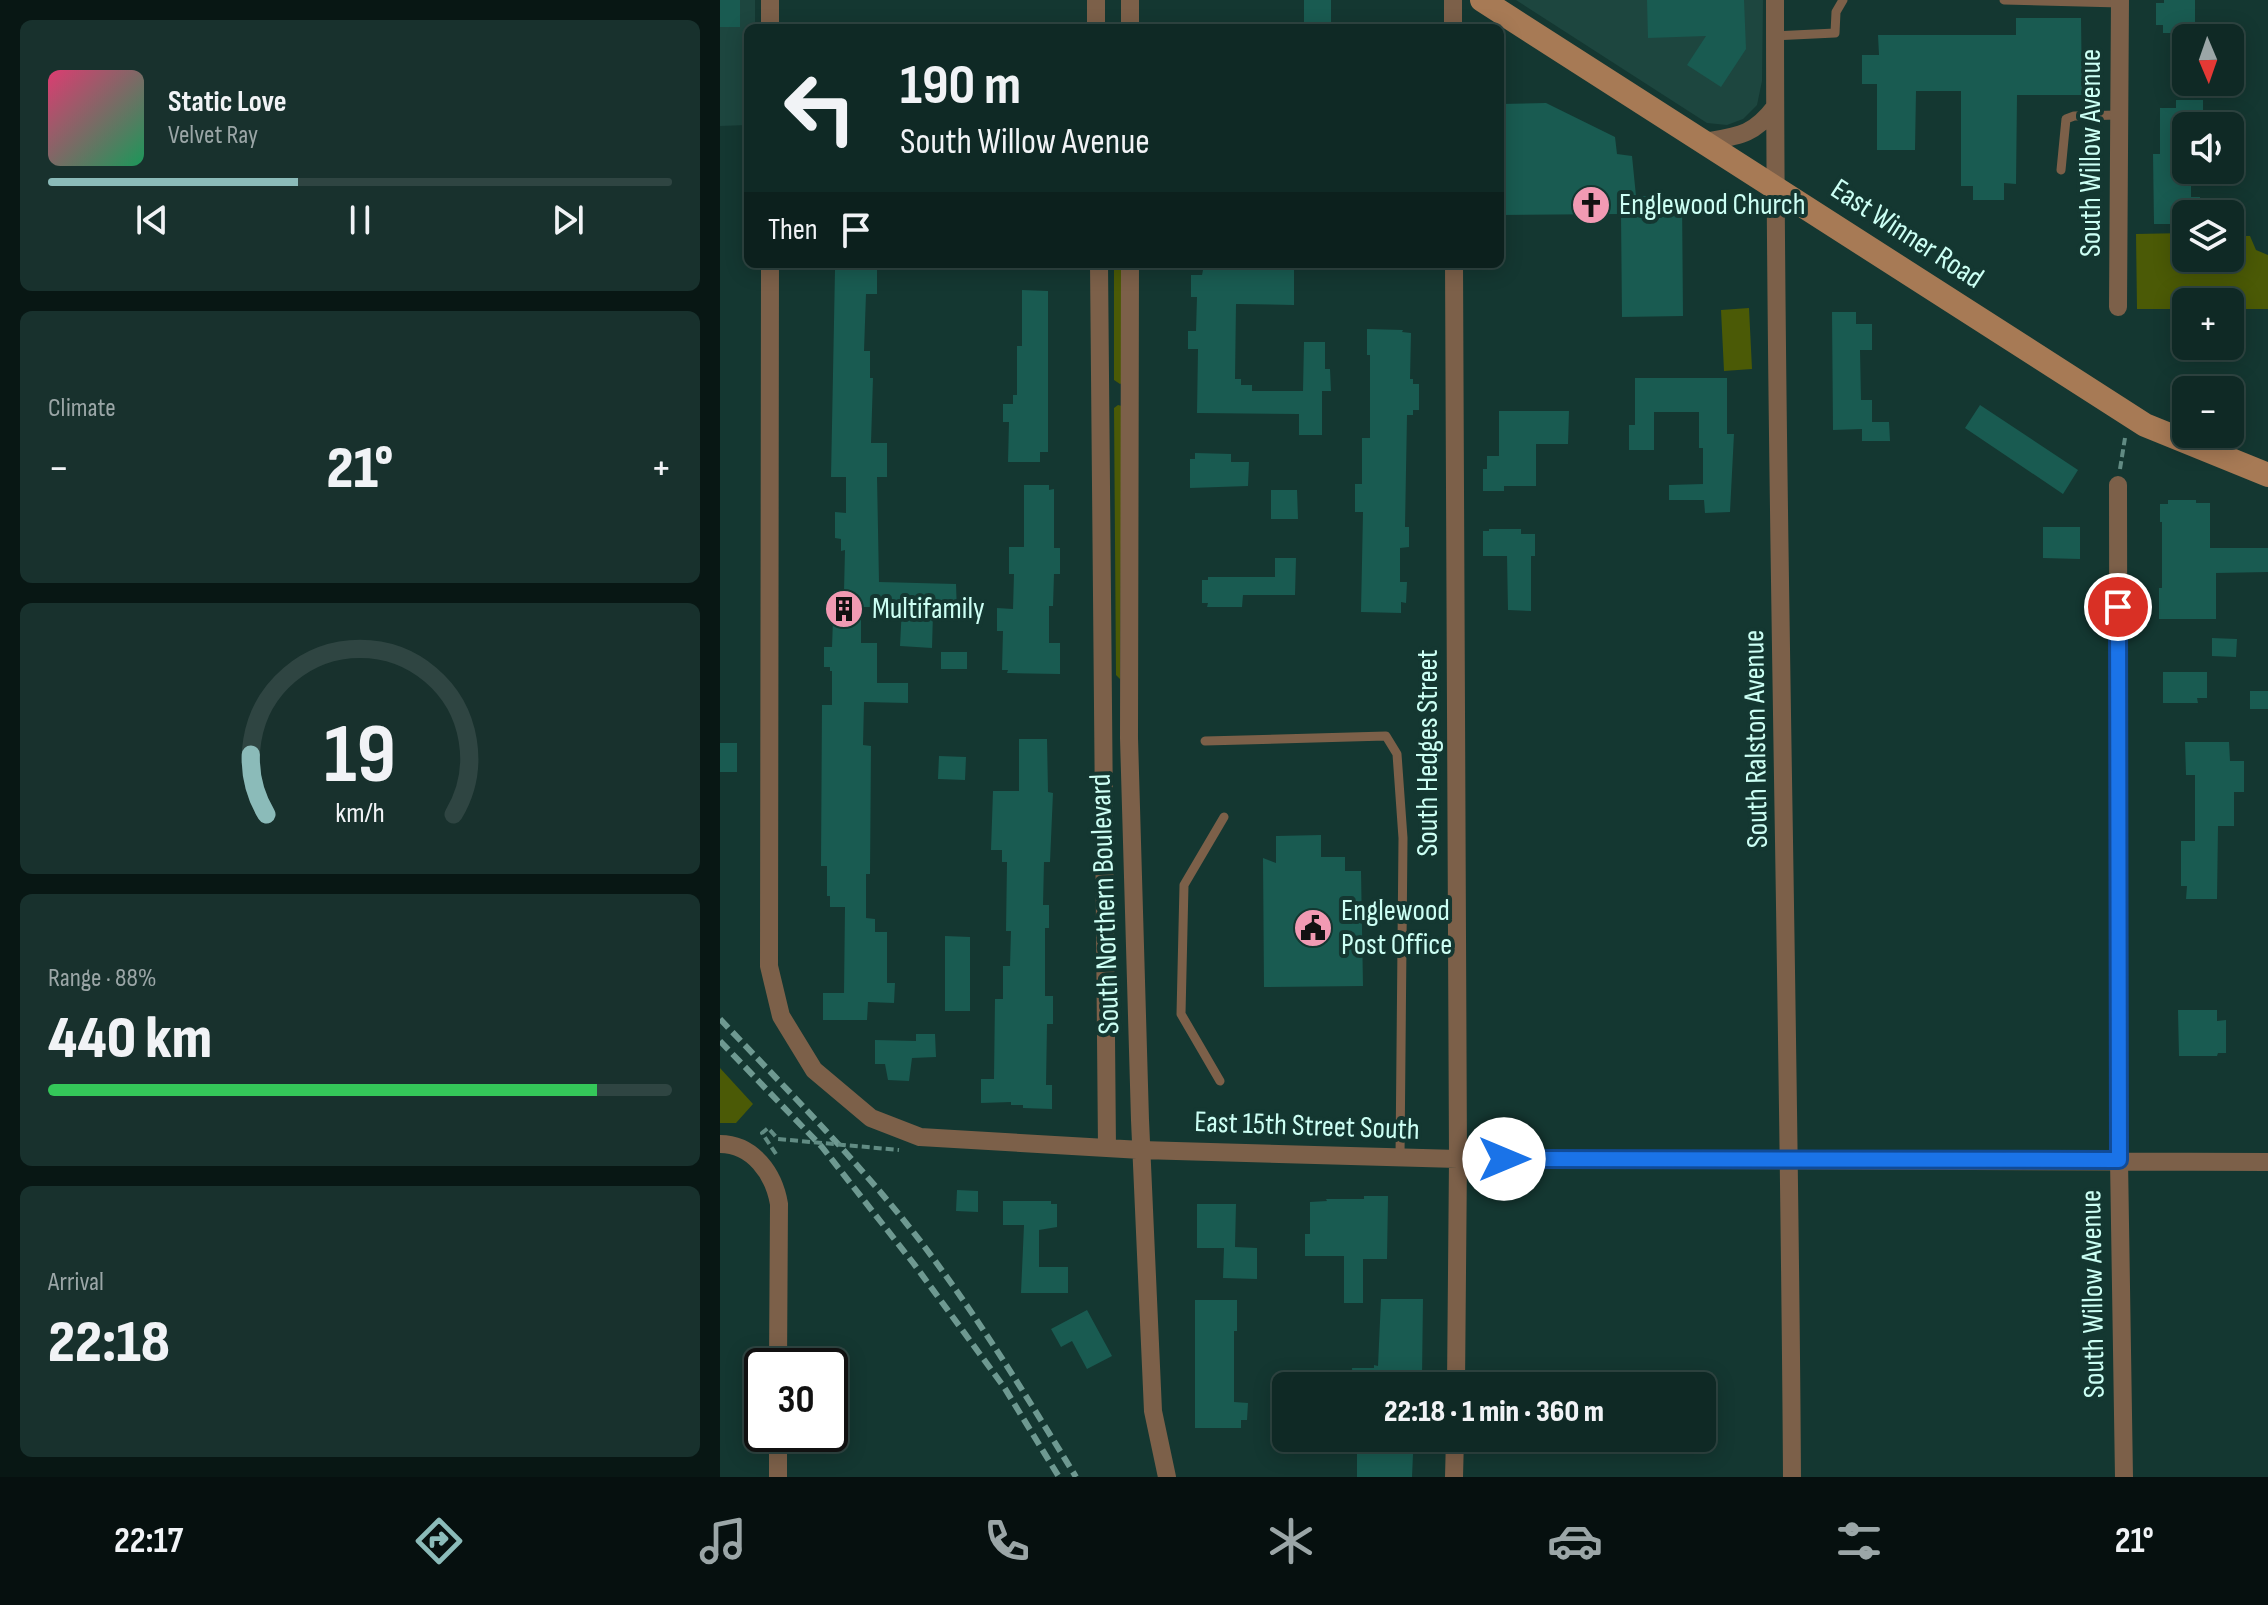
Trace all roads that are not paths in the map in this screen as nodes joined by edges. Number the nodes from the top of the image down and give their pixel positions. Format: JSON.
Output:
{"nodes":[{"id":1,"x":770,"y":0,"type":"edge"},
{"id":2,"x":1096,"y":0,"type":"edge"},
{"id":3,"x":1130,"y":0,"type":"edge"},
{"id":4,"x":1453,"y":0,"type":"edge"},
{"id":5,"x":1482,"y":0,"type":"edge"},
{"id":6,"x":1775,"y":0,"type":"edge"},
{"id":7,"x":1843,"y":0,"type":"edge"},
{"id":8,"x":2004,"y":0,"type":"edge"},
{"id":9,"x":2120,"y":2,"type":"edge"},
{"id":10,"x":770,"y":24,"type":"edge"},
{"id":11,"x":1096,"y":24,"type":"edge"},
{"id":12,"x":1130,"y":24,"type":"edge"},
{"id":13,"x":1453,"y":24,"type":"edge"},
{"id":14,"x":1775,"y":36,"type":"junction"},
{"id":15,"x":1775,"y":107,"type":"junction"},
{"id":16,"x":2119,"y":115,"type":"junction"},
{"id":17,"x":1703,"y":142,"type":"junction"},
{"id":18,"x":2061,"y":170,"type":"dead end"},
{"id":19,"x":1775,"y":188,"type":"junction"},
{"id":20,"x":770,"y":268,"type":"edge"},
{"id":21,"x":1099,"y":268,"type":"edge"},
{"id":22,"x":1130,"y":268,"type":"edge"},
{"id":23,"x":1454,"y":268,"type":"edge"},
{"id":24,"x":2118,"y":307,"type":"dead end"},
{"id":25,"x":1129,"y":395,"type":"junction"},
{"id":26,"x":1100,"y":396,"type":"junction"},
{"id":27,"x":2268,"y":475,"type":"edge"},
{"id":28,"x":2118,"y":485,"type":"dead end"},
{"id":29,"x":1205,"y":741,"type":"dead end"},
{"id":30,"x":1224,"y":817,"type":"dead end"},
{"id":31,"x":1220,"y":1081,"type":"dead end"},
{"id":32,"x":720,"y":1144,"type":"edge"},
{"id":33,"x":1107,"y":1148,"type":"junction"},
{"id":34,"x":1141,"y":1150,"type":"junction"},
{"id":35,"x":1400,"y":1157,"type":"junction"},
{"id":36,"x":1458,"y":1159,"type":"junction"},
{"id":37,"x":1790,"y":1160,"type":"junction"},
{"id":38,"x":2119,"y":1160,"type":"junction"},
{"id":39,"x":2268,"y":1162,"type":"edge"},
{"id":40,"x":778,"y":1348,"type":"edge"},
{"id":41,"x":1456,"y":1372,"type":"edge"},
{"id":42,"x":778,"y":1452,"type":"edge"},
{"id":43,"x":1455,"y":1452,"type":"edge"},
{"id":44,"x":778,"y":1477,"type":"edge"},
{"id":45,"x":1167,"y":1477,"type":"edge"},
{"id":46,"x":1454,"y":1477,"type":"edge"},
{"id":47,"x":1792,"y":1477,"type":"edge"},
{"id":48,"x":2124,"y":1477,"type":"edge"}],
"edges":[{"from":1,"to":10,"type":"street"},
{"from":2,"to":11,"type":"street"},
{"from":3,"to":12,"type":"street"},
{"from":4,"to":13,"type":"street"},
{"from":5,"to":17,"type":"street","name":"East Winner Road"},
{"from":6,"to":14,"type":"street","name":"South Ralston Avenue"},
{"from":7,"to":14,"type":"lane"},
{"from":8,"to":9,"type":"lane"},
{"from":9,"to":16,"type":"street","name":"South Willow Avenue"},
{"from":14,"to":15,"type":"street","name":"South Ralston Avenue"},
{"from":15,"to":17,"type":"street"},
{"from":15,"to":19,"type":"street","name":"South Ralston Avenue"},
{"from":16,"to":18,"type":"lane"},
{"from":16,"to":24,"type":"street","name":"South Willow Avenue"},
{"from":17,"to":19,"type":"street","name":"East Winner Road"},
{"from":19,"to":27,"type":"street","name":"East Winner Road"},
{"from":19,"to":37,"type":"street","name":"South Ralston Avenue"},
{"from":20,"to":33,"type":"street","name":"East 15th Street South"},
{"from":21,"to":26,"type":"street","name":"South Northern Boulevard"},
{"from":22,"to":25,"type":"street","name":"South Northern Boulevard"},
{"from":23,"to":36,"type":"street","name":"South Hedges Street"},
{"from":25,"to":26,"type":"street"},
{"from":25,"to":34,"type":"street","name":"South Northern Boulevard"},
{"from":26,"to":33,"type":"street","name":"South Northern Boulevard"},
{"from":28,"to":38,"type":"street","name":"South Willow Avenue"},
{"from":29,"to":35,"type":"lane"},
{"from":30,"to":31,"type":"lane"},
{"from":32,"to":40,"type":"street"},
{"from":33,"to":34,"type":"street","name":"East 15th Street South"},
{"from":34,"to":35,"type":"street","name":"East 15th Street South"},
{"from":34,"to":45,"type":"street","name":"South Northern Boulevard"},
{"from":35,"to":36,"type":"street","name":"East 15th Street South"},
{"from":36,"to":37,"type":"street","name":"East 15th Street South"},
{"from":36,"to":41,"type":"street","name":"South Hedges Street"},
{"from":37,"to":38,"type":"street","name":"East 15th Street South"},
{"from":37,"to":47,"type":"street","name":"South Ralston Avenue"},
{"from":38,"to":39,"type":"street","name":"East 15th Street South"},
{"from":38,"to":48,"type":"street","name":"South Willow Avenue"},
{"from":42,"to":44,"type":"street"},
{"from":43,"to":46,"type":"street"}]}
